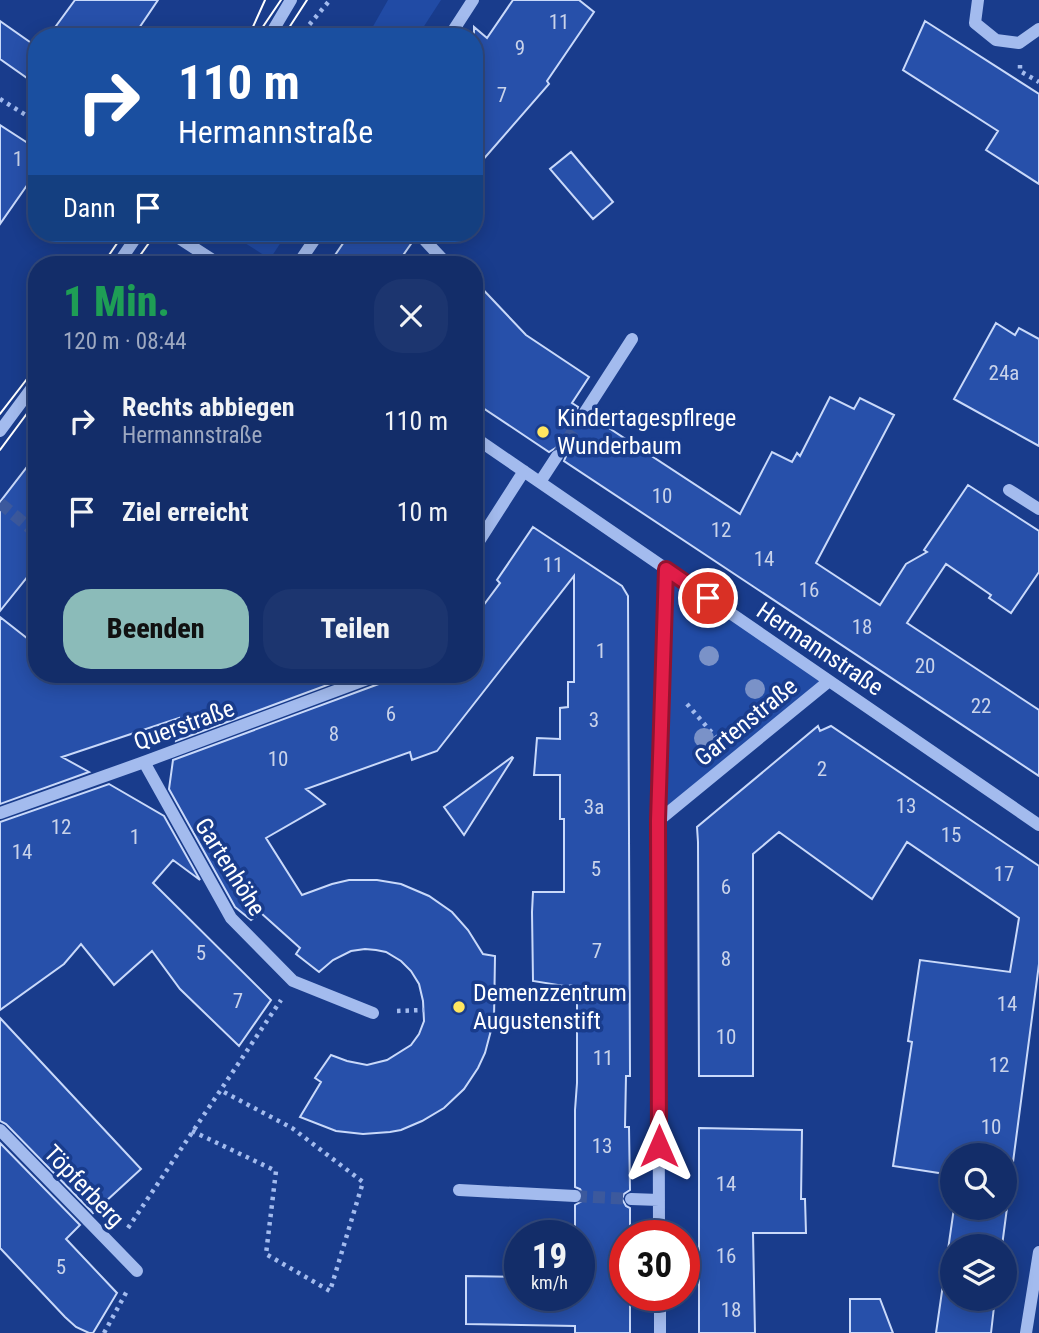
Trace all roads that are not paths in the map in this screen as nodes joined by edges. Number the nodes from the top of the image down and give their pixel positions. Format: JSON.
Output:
{"nodes":[{"id":1,"x":291,"y":0,"type":"edge"},
{"id":2,"x":473,"y":0,"type":"edge"},
{"id":3,"x":978,"y":0,"type":"edge"},
{"id":4,"x":274,"y":28,"type":"edge"},
{"id":5,"x":455,"y":28,"type":"edge"},
{"id":6,"x":1039,"y":29,"type":"edge"},
{"id":7,"x":185,"y":242,"type":"edge"},
{"id":8,"x":426,"y":242,"type":"edge"},
{"id":9,"x":207,"y":256,"type":"edge"},
{"id":10,"x":440,"y":256,"type":"edge"},
{"id":11,"x":632,"y":339,"type":"dead end"},
{"id":12,"x":28,"y":393,"type":"edge"},
{"id":13,"x":585,"y":412,"type":"tunnel mouth"},
{"id":14,"x":0,"y":430,"type":"edge"},
{"id":15,"x":483,"y":443,"type":"edge"},
{"id":16,"x":556,"y":456,"type":"tunnel mouth"},
{"id":17,"x":524,"y":471,"type":"junction"},
{"id":18,"x":540,"y":482,"type":"junction"},
{"id":19,"x":1009,"y":490,"type":"dead end"},
{"id":20,"x":1039,"y":509,"type":"edge"},
{"id":21,"x":483,"y":535,"type":"edge"},
{"id":22,"x":666,"y":569,"type":"junction"},
{"id":23,"x":829,"y":681,"type":"junction"},
{"id":24,"x":357,"y":683,"type":"edge"},
{"id":25,"x":144,"y":762,"type":"junction"},
{"id":26,"x":0,"y":813,"type":"edge"},
{"id":27,"x":658,"y":821,"type":"junction"},
{"id":28,"x":1039,"y":825,"type":"edge"},
{"id":29,"x":373,"y":1013,"type":"dead end"},
{"id":30,"x":0,"y":1130,"type":"edge"},
{"id":31,"x":459,"y":1190,"type":"dead end"},
{"id":32,"x":575,"y":1196,"type":"tunnel mouth"},
{"id":33,"x":631,"y":1199,"type":"tunnel mouth"},
{"id":34,"x":659,"y":1200,"type":"junction"},
{"id":35,"x":659,"y":1220,"type":"edge"},
{"id":36,"x":1039,"y":1252,"type":"edge"},
{"id":37,"x":137,"y":1271,"type":"road end"},
{"id":38,"x":660,"y":1311,"type":"edge"},
{"id":39,"x":660,"y":1333,"type":"edge"},
{"id":40,"x":1026,"y":1333,"type":"edge"}],
"edges":[{"from":1,"to":4,"type":"street"},
{"from":2,"to":5,"type":"street"},
{"from":3,"to":6,"type":"street"},
{"from":7,"to":9,"type":"street"},
{"from":8,"to":10,"type":"street"},
{"from":11,"to":13,"type":"street"},
{"from":12,"to":14,"type":"street"},
{"from":15,"to":17,"type":"street","name":"Hermannstraße"},
{"from":16,"to":18,"type":"street"},
{"from":17,"to":18,"type":"street","name":"Hermannstraße"},
{"from":17,"to":21,"type":"street"},
{"from":18,"to":22,"type":"street","name":"Hermannstraße"},
{"from":19,"to":20,"type":"street"},
{"from":22,"to":23,"type":"street","name":"Hermannstraße"},
{"from":22,"to":27,"type":"street","name":"Gartenstraße"},
{"from":23,"to":27,"type":"street","name":"Gartenstraße"},
{"from":23,"to":28,"type":"street","name":"Hermannstraße"},
{"from":24,"to":25,"type":"street","name":"Querstraße"},
{"from":25,"to":26,"type":"street","name":"Querstraße"},
{"from":25,"to":29,"type":"street","name":"Gartenhöhe"},
{"from":27,"to":34,"type":"street","name":"Gartenstraße"},
{"from":30,"to":37,"type":"street","name":"Töpferberg"},
{"from":31,"to":32,"type":"street"},
{"from":33,"to":34,"type":"street"},
{"from":34,"to":35,"type":"street","name":"Gartenstraße"},
{"from":36,"to":40,"type":"street"},
{"from":38,"to":39,"type":"street"}]}
